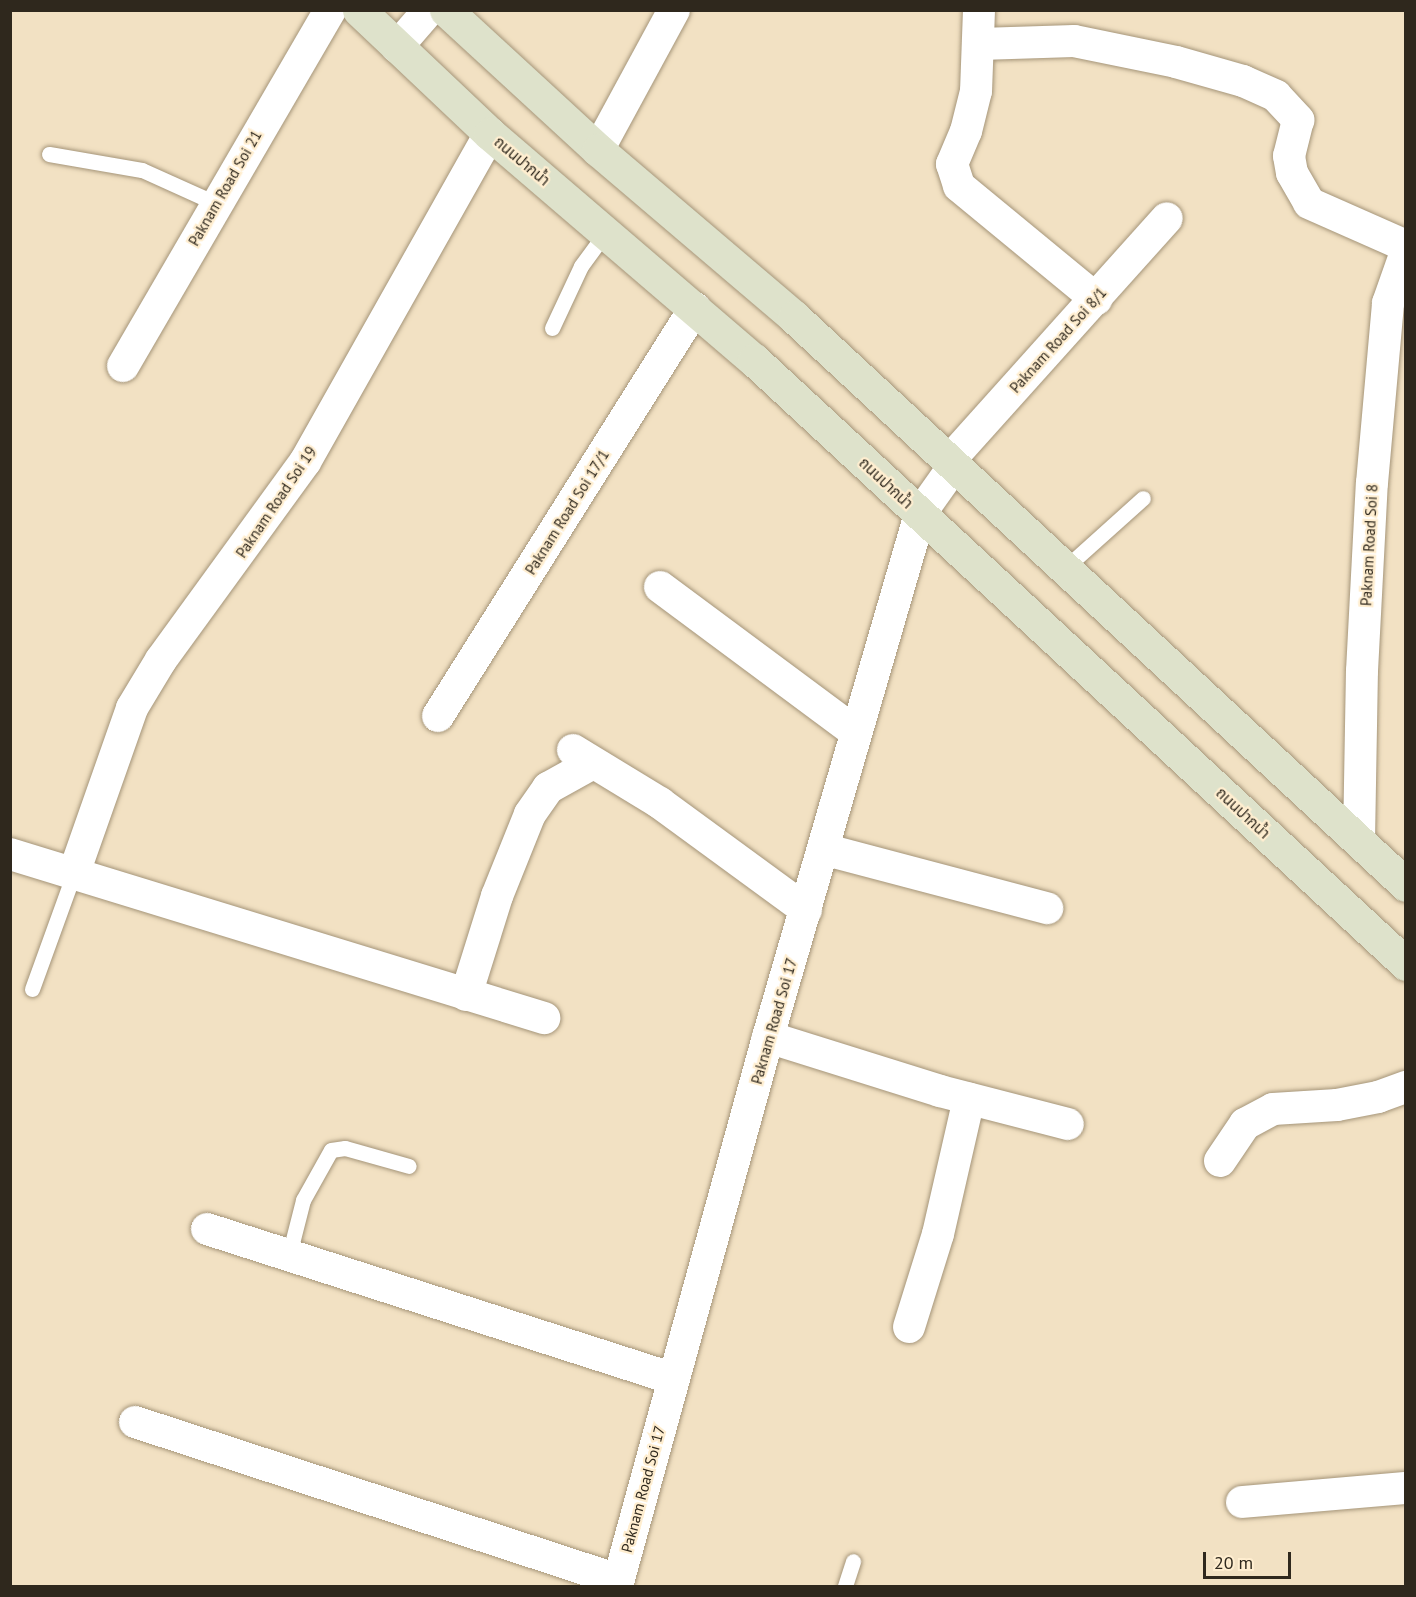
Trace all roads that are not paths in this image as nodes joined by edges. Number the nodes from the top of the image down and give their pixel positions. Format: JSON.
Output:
{"nodes":[{"id":1,"x":330,"y":10,"type":"edge"},
{"id":2,"x":359,"y":10,"type":"edge"},
{"id":3,"x":429,"y":10,"type":"edge"},
{"id":4,"x":446,"y":10,"type":"edge"},
{"id":5,"x":674,"y":10,"type":"edge"},
{"id":6,"x":979,"y":10,"type":"edge"},
{"id":7,"x":980,"y":44,"type":"junction"},
{"id":8,"x":398,"y":47,"type":"junction"},
{"id":9,"x":490,"y":134,"type":"junction"},
{"id":10,"x":598,"y":150,"type":"junction"},
{"id":11,"x":49,"y":154,"type":"dead end"},
{"id":12,"x":215,"y":203,"type":"junction"},
{"id":13,"x":1167,"y":218,"type":"dead end"},
{"id":14,"x":606,"y":232,"type":"junction"},
{"id":15,"x":1406,"y":246,"type":"edge"},
{"id":16,"x":1406,"y":252,"type":"edge"},
{"id":17,"x":1096,"y":299,"type":"junction"},
{"id":18,"x":695,"y":308,"type":"junction"},
{"id":19,"x":552,"y":328,"type":"dead end"},
{"id":20,"x":123,"y":366,"type":"dead end"},
{"id":21,"x":951,"y":463,"type":"junction"},
{"id":22,"x":1143,"y":498,"type":"dead end"},
{"id":23,"x":920,"y":514,"type":"junction"},
{"id":24,"x":1065,"y":569,"type":"junction"},
{"id":25,"x":660,"y":587,"type":"dead end"},
{"id":26,"x":438,"y":716,"type":"dead end"},
{"id":27,"x":855,"y":732,"type":"junction"},
{"id":28,"x":1359,"y":841,"type":"junction"},
{"id":29,"x":823,"y":849,"type":"junction"},
{"id":30,"x":10,"y":854,"type":"edge"},
{"id":31,"x":74,"y":873,"type":"junction"},
{"id":32,"x":1406,"y":885,"type":"edge"},
{"id":33,"x":1047,"y":908,"type":"dead end"},
{"id":34,"x":806,"y":910,"type":"junction"},
{"id":35,"x":1406,"y":964,"type":"edge"},
{"id":36,"x":32,"y":989,"type":"dead end"},
{"id":37,"x":466,"y":995,"type":"junction"},
{"id":38,"x":544,"y":1018,"type":"dead end"},
{"id":39,"x":768,"y":1037,"type":"junction"},
{"id":40,"x":1406,"y":1087,"type":"edge"},
{"id":41,"x":969,"y":1099,"type":"junction"},
{"id":42,"x":1068,"y":1124,"type":"dead end"},
{"id":43,"x":1220,"y":1161,"type":"dead end"},
{"id":44,"x":409,"y":1166,"type":"dead end"},
{"id":45,"x":207,"y":1229,"type":"dead end"},
{"id":46,"x":289,"y":1255,"type":"junction"},
{"id":47,"x":909,"y":1328,"type":"dead end"},
{"id":48,"x":674,"y":1378,"type":"junction"},
{"id":49,"x":135,"y":1422,"type":"dead end"},
{"id":50,"x":1406,"y":1488,"type":"edge"},
{"id":51,"x":1242,"y":1502,"type":"dead end"},
{"id":52,"x":853,"y":1561,"type":"dead end"},
{"id":53,"x":617,"y":1583,"type":"edge"},
{"id":54,"x":845,"y":1587,"type":"edge"}],
"edges":[{"from":1,"to":12,"type":"street","name":"Paknam Road Soi 21"},
{"from":2,"to":8,"type":"street","name":"ถนนปากน้ำ"},
{"from":3,"to":8,"type":"street"},
{"from":4,"to":10,"type":"street"},
{"from":5,"to":10,"type":"street"},
{"from":6,"to":7,"type":"street"},
{"from":7,"to":15,"type":"street"},
{"from":7,"to":17,"type":"street"},
{"from":8,"to":9,"type":"street","name":"ถนนปากน้ำ"},
{"from":9,"to":14,"type":"street","name":"ถนนปากน้ำ"},
{"from":9,"to":31,"type":"street","name":"Paknam Road Soi 19"},
{"from":10,"to":21,"type":"street"},
{"from":11,"to":12,"type":"lane"},
{"from":12,"to":20,"type":"street","name":"Paknam Road Soi 21"},
{"from":13,"to":17,"type":"street","name":"Paknam Road Soi 8/1"},
{"from":14,"to":18,"type":"street","name":"ถนนปากน้ำ"},
{"from":14,"to":19,"type":"lane"},
{"from":16,"to":28,"type":"street","name":"Paknam Road Soi 8"},
{"from":17,"to":21,"type":"street","name":"Paknam Road Soi 8/1"},
{"from":18,"to":23,"type":"street","name":"ถนนปากน้ำ"},
{"from":18,"to":26,"type":"street","name":"Paknam Road Soi 17/1"},
{"from":21,"to":23,"type":"street","name":"Paknam Road Soi 17"},
{"from":21,"to":24,"type":"street"},
{"from":22,"to":24,"type":"lane"},
{"from":23,"to":27,"type":"street","name":"Paknam Road Soi 17"},
{"from":23,"to":35,"type":"street","name":"ถนนปากน้ำ"},
{"from":24,"to":28,"type":"street"},
{"from":25,"to":27,"type":"street"},
{"from":27,"to":29,"type":"street","name":"Paknam Road Soi 17"},
{"from":28,"to":32,"type":"street"},
{"from":29,"to":33,"type":"street"},
{"from":29,"to":34,"type":"street","name":"Paknam Road Soi 17"},
{"from":30,"to":31,"type":"street"},
{"from":31,"to":36,"type":"lane"},
{"from":31,"to":37,"type":"street"},
{"from":34,"to":37,"type":"street"},
{"from":34,"to":39,"type":"street","name":"Paknam Road Soi 17"},
{"from":37,"to":38,"type":"street"},
{"from":39,"to":41,"type":"street"},
{"from":39,"to":48,"type":"street","name":"Paknam Road Soi 17"},
{"from":40,"to":43,"type":"street"},
{"from":41,"to":42,"type":"street"},
{"from":41,"to":47,"type":"street"},
{"from":44,"to":46,"type":"lane"},
{"from":45,"to":46,"type":"street"},
{"from":46,"to":48,"type":"street"},
{"from":48,"to":53,"type":"street","name":"Paknam Road Soi 17"},
{"from":49,"to":53,"type":"street"},
{"from":50,"to":51,"type":"street"},
{"from":52,"to":54,"type":"lane"}]}
